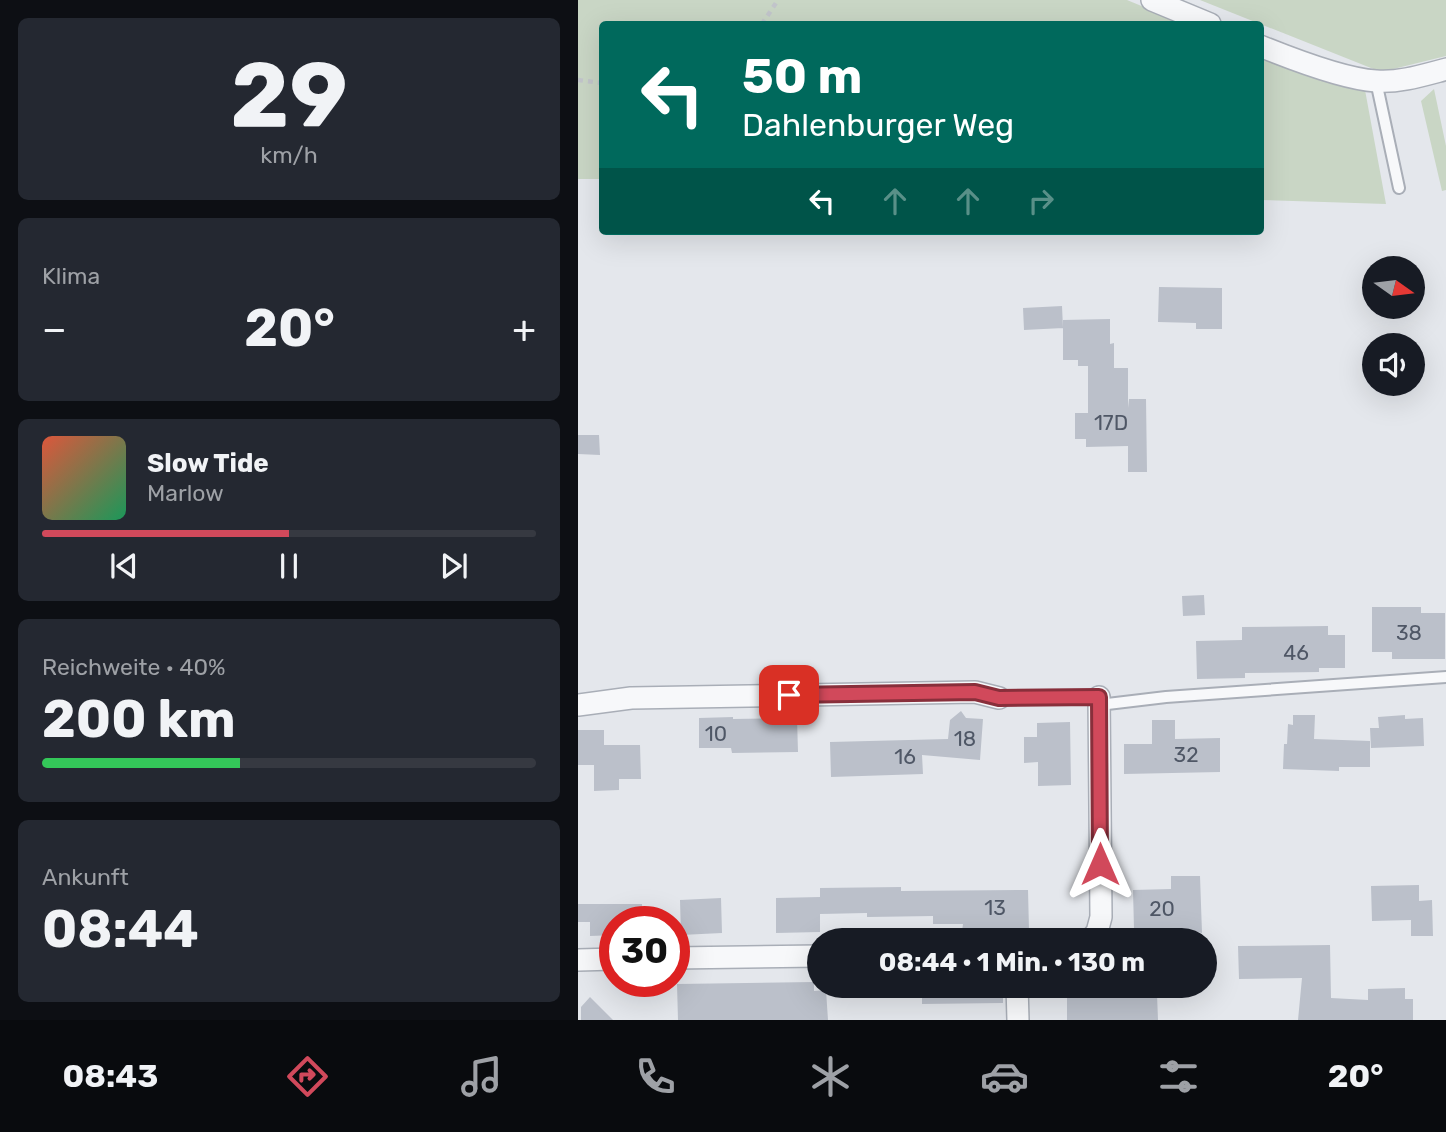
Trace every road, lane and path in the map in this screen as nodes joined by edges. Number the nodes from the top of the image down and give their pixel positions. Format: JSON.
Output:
{"nodes":[{"id":1,"x":778,"y":0,"type":"edge"},
{"id":2,"x":1152,"y":0,"type":"edge"},
{"id":3,"x":764,"y":21,"type":"edge"},
{"id":4,"x":1203,"y":21,"type":"edge"},
{"id":5,"x":1264,"y":48,"type":"edge"},
{"id":6,"x":1447,"y":69,"type":"edge"},
{"id":7,"x":578,"y":80,"type":"edge"},
{"id":8,"x":1376,"y":81,"type":"junction"},
{"id":9,"x":599,"y":83,"type":"edge"},
{"id":10,"x":1399,"y":188,"type":"dead end"},
{"id":11,"x":1447,"y":677,"type":"edge"},
{"id":12,"x":999,"y":698,"type":"joint"},
{"id":13,"x":1099,"y":701,"type":"junction"},
{"id":14,"x":578,"y":705,"type":"edge"},
{"id":15,"x":1098,"y":928,"type":"edge"},
{"id":16,"x":807,"y":956,"type":"edge"},
{"id":17,"x":690,"y":958,"type":"edge"},
{"id":18,"x":599,"y":959,"type":"edge"},
{"id":19,"x":578,"y":960,"type":"edge"},
{"id":20,"x":1017,"y":998,"type":"edge"},
{"id":21,"x":1018,"y":1020,"type":"edge"}],
"edges":[{"from":1,"to":3,"type":"path"},
{"from":2,"to":4,"type":"street"},
{"from":5,"to":8,"type":"street"},
{"from":6,"to":8,"type":"street"},
{"from":7,"to":9,"type":"path"},
{"from":8,"to":10,"type":"lane"},
{"from":11,"to":13,"type":"lane"},
{"from":12,"to":13,"type":"lane"},
{"from":12,"to":14,"type":"street"},
{"from":13,"to":15,"type":"street"},
{"from":16,"to":17,"type":"street"},
{"from":18,"to":19,"type":"street"},
{"from":20,"to":21,"type":"street"}]}
